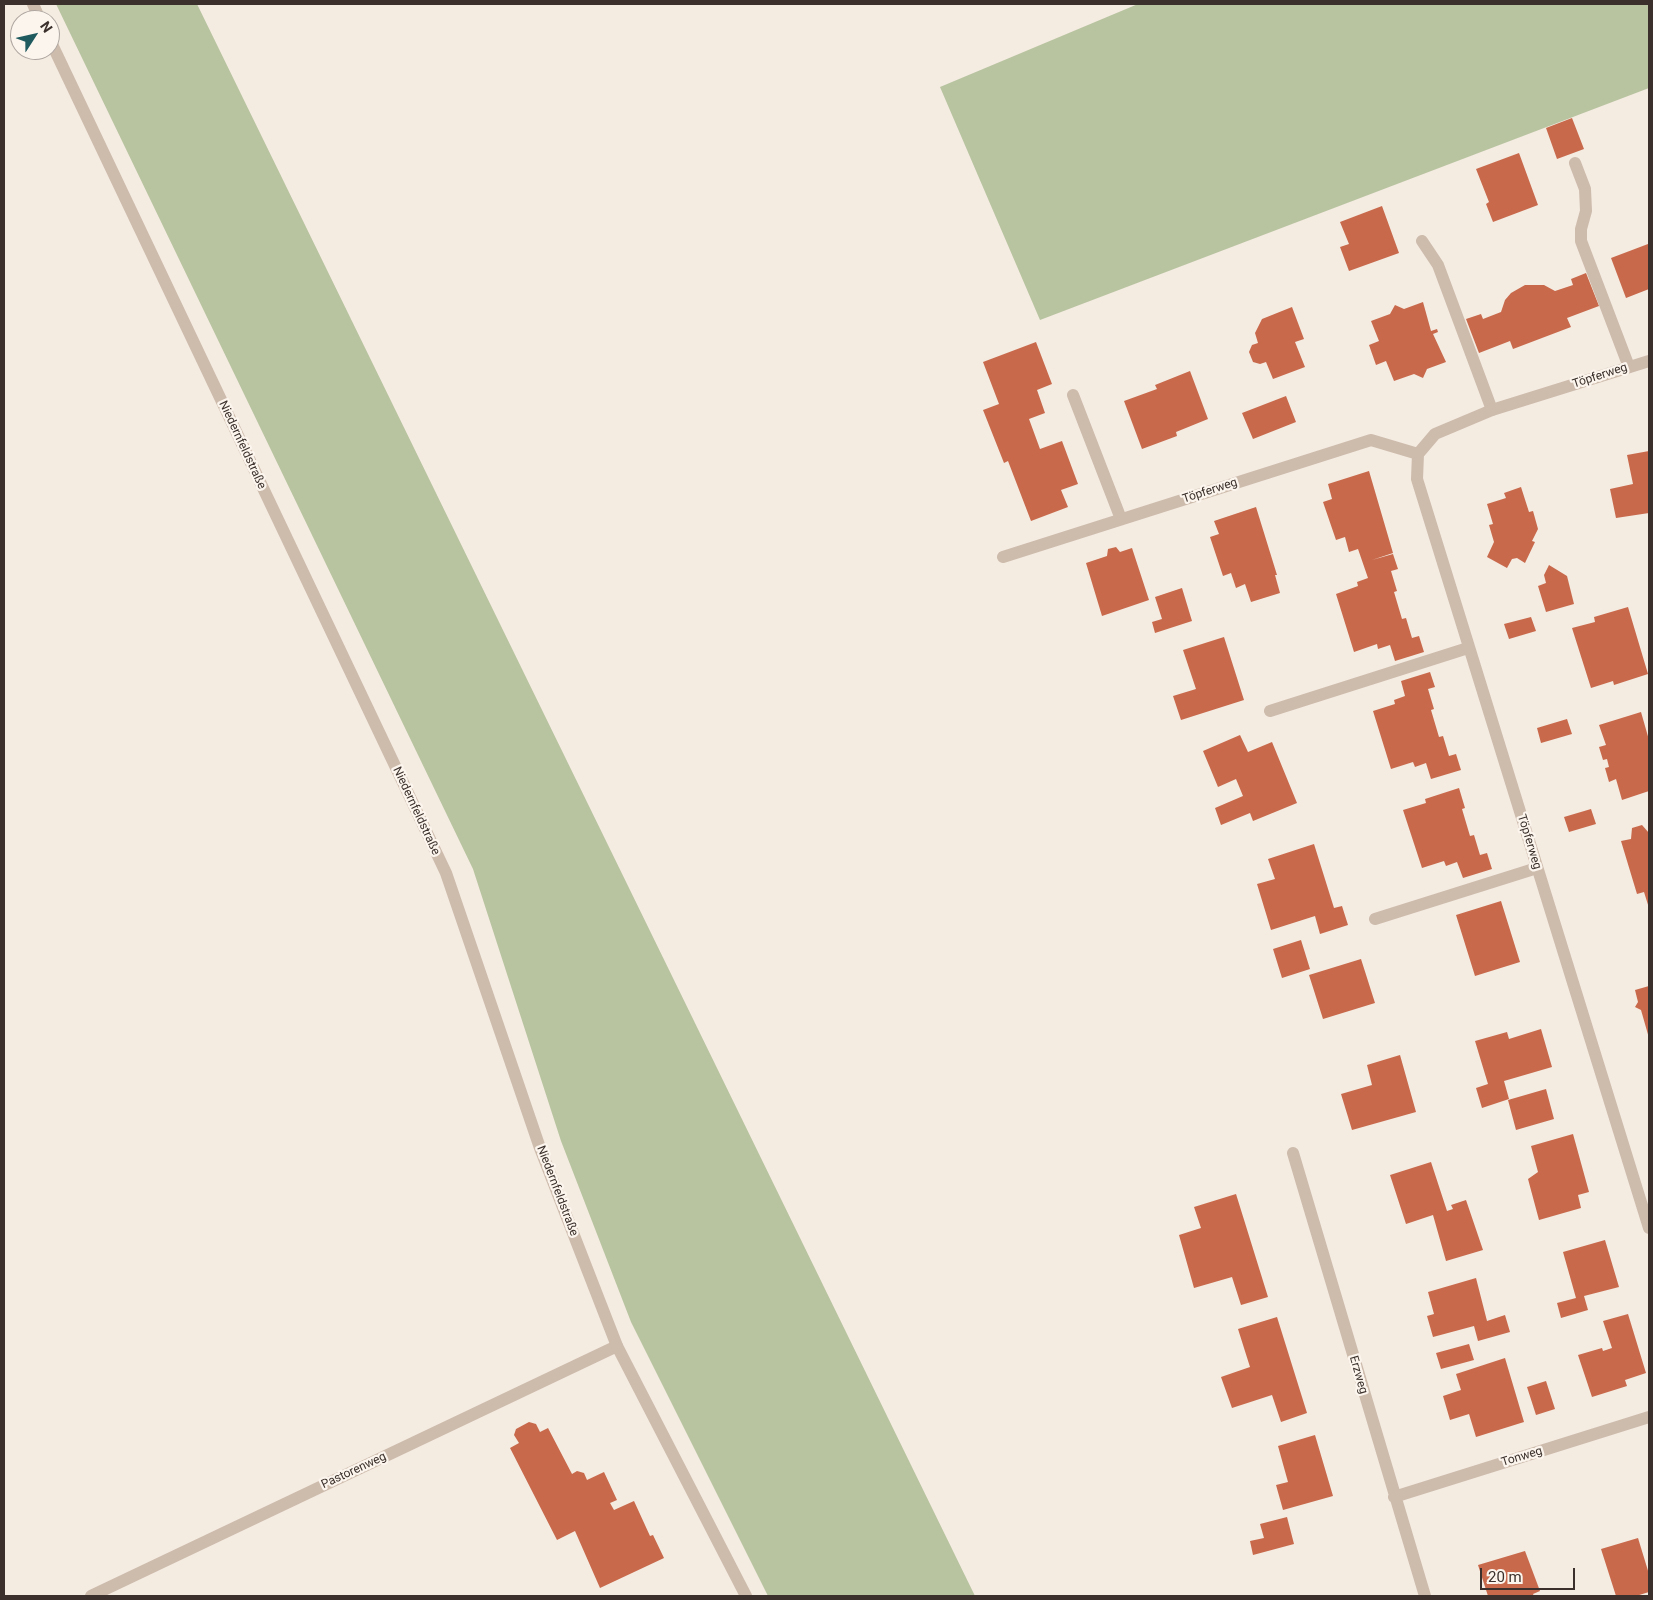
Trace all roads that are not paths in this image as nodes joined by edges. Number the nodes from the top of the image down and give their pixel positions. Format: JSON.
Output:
{"nodes":[{"id":1,"x":60,"y":60,"type":"edge"},
{"id":2,"x":1576,"y":163,"type":"dead end"},
{"id":3,"x":1422,"y":241,"type":"dead end"},
{"id":4,"x":1649,"y":361,"type":"edge"},
{"id":5,"x":1630,"y":367,"type":"junction"},
{"id":6,"x":1073,"y":395,"type":"dead end"},
{"id":7,"x":1492,"y":410,"type":"junction"},
{"id":8,"x":1418,"y":454,"type":"junction"},
{"id":9,"x":1121,"y":519,"type":"junction"},
{"id":10,"x":1003,"y":557,"type":"dead end"},
{"id":11,"x":1468,"y":648,"type":"junction"},
{"id":12,"x":1270,"y":711,"type":"dead end"},
{"id":13,"x":1537,"y":868,"type":"junction"},
{"id":14,"x":1375,"y":919,"type":"dead end"},
{"id":15,"x":1293,"y":1152,"type":"dead end"},
{"id":16,"x":1649,"y":1228,"type":"edge"},
{"id":17,"x":617,"y":1346,"type":"junction"},
{"id":18,"x":1649,"y":1418,"type":"edge"},
{"id":19,"x":1394,"y":1497,"type":"junction"},
{"id":20,"x":91,"y":1596,"type":"edge"},
{"id":21,"x":746,"y":1596,"type":"edge"},
{"id":22,"x":1425,"y":1596,"type":"edge"}],
"edges":[{"from":1,"to":17,"type":"street","name":"Niedernfeldstraße"},
{"from":2,"to":5,"type":"street"},
{"from":3,"to":7,"type":"street"},
{"from":4,"to":5,"type":"street","name":"Töpferweg"},
{"from":5,"to":7,"type":"street","name":"Töpferweg"},
{"from":6,"to":9,"type":"street"},
{"from":7,"to":8,"type":"street","name":"Töpferweg"},
{"from":8,"to":9,"type":"street","name":"Töpferweg"},
{"from":8,"to":11,"type":"street","name":"Töpferweg"},
{"from":9,"to":10,"type":"street","name":"Töpferweg"},
{"from":11,"to":12,"type":"street"},
{"from":11,"to":13,"type":"street","name":"Töpferweg"},
{"from":13,"to":14,"type":"street"},
{"from":13,"to":16,"type":"street","name":"Töpferweg"},
{"from":15,"to":19,"type":"street","name":"Erzweg"},
{"from":17,"to":20,"type":"street","name":"Pastorenweg"},
{"from":17,"to":21,"type":"street","name":"Niedernfeldstraße"},
{"from":18,"to":19,"type":"street","name":"Tonweg"},
{"from":19,"to":22,"type":"street","name":"Erzweg"}]}
